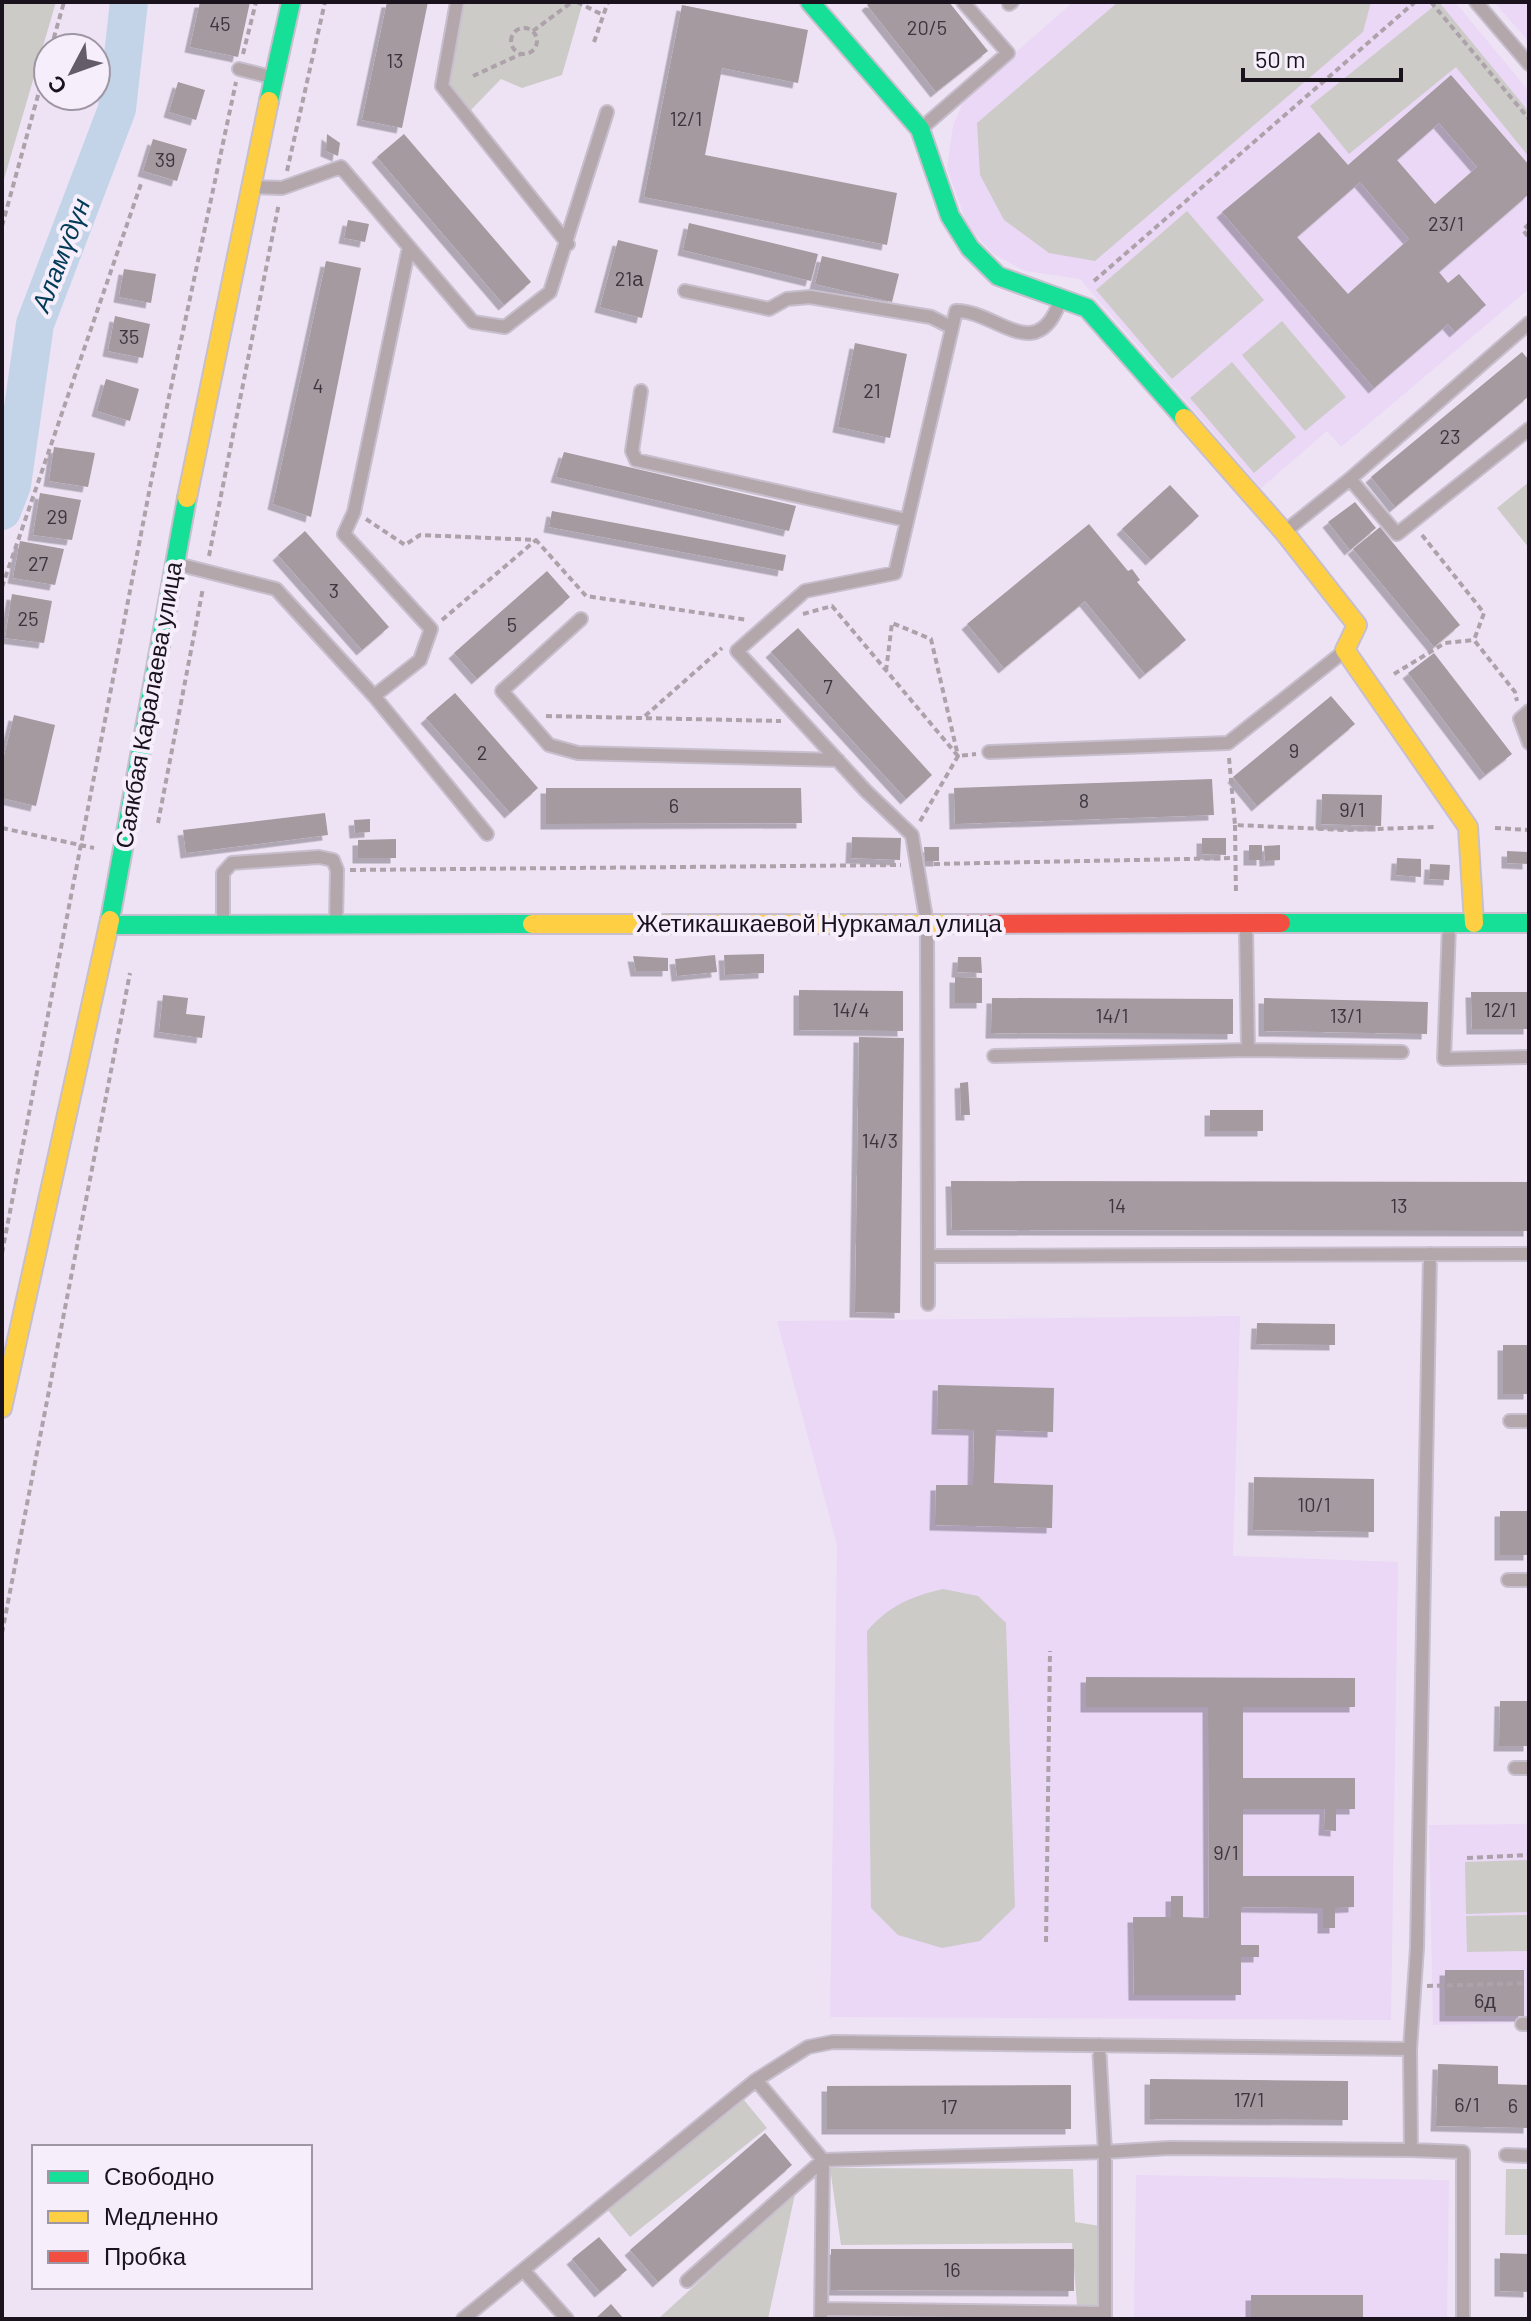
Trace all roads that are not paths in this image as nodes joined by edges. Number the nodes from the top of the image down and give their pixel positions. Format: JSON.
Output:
{"nodes":[{"id":1,"x":291,"y":2,"type":"edge"},
{"id":2,"x":457,"y":2,"type":"edge"},
{"id":3,"x":810,"y":2,"type":"edge"},
{"id":4,"x":963,"y":2,"type":"edge"},
{"id":5,"x":1476,"y":2,"type":"edge"},
{"id":6,"x":1529,"y":64,"type":"edge"},
{"id":7,"x":239,"y":69,"type":"road end"},
{"id":8,"x":274,"y":78,"type":"junction"},
{"id":9,"x":607,"y":112,"type":"dead end"},
{"id":10,"x":920,"y":129,"type":"junction"},
{"id":11,"x":250,"y":187,"type":"junction"},
{"id":12,"x":568,"y":244,"type":"junction"},
{"id":13,"x":409,"y":247,"type":"junction"},
{"id":14,"x":685,"y":291,"type":"dead end"},
{"id":15,"x":1060,"y":298,"type":"junction"},
{"id":16,"x":1529,"y":323,"type":"edge"},
{"id":17,"x":951,"y":327,"type":"junction"},
{"id":18,"x":641,"y":391,"type":"dead end"},
{"id":19,"x":1529,"y":429,"type":"edge"},
{"id":20,"x":1350,"y":479,"type":"junction"},
{"id":21,"x":906,"y":520,"type":"junction"},
{"id":22,"x":1284,"y":532,"type":"junction"},
{"id":23,"x":174,"y":563,"type":"junction"},
{"id":24,"x":581,"y":619,"type":"dead end"},
{"id":25,"x":1345,"y":650,"type":"junction"},
{"id":26,"x":374,"y":696,"type":"junction"},
{"id":27,"x":1524,"y":715,"type":"edge"},
{"id":28,"x":1529,"y":743,"type":"edge"},
{"id":29,"x":989,"y":752,"type":"road end"},
{"id":30,"x":838,"y":760,"type":"junction"},
{"id":31,"x":487,"y":834,"type":"dead end"},
{"id":32,"x":1450,"y":923,"type":"junction"},
{"id":33,"x":1474,"y":923,"type":"junction"},
{"id":34,"x":1529,"y":923,"type":"edge"},
{"id":35,"x":927,"y":924,"type":"junction"},
{"id":36,"x":1241,"y":924,"type":"junction"},
{"id":37,"x":109,"y":925,"type":"junction"},
{"id":38,"x":223,"y":925,"type":"junction"},
{"id":39,"x":336,"y":925,"type":"junction"},
{"id":40,"x":1248,"y":1050,"type":"junction"},
{"id":41,"x":1402,"y":1052,"type":"dead end"},
{"id":42,"x":994,"y":1056,"type":"dead end"},
{"id":43,"x":1529,"y":1057,"type":"edge"},
{"id":44,"x":1430,"y":1254,"type":"junction"},
{"id":45,"x":1529,"y":1254,"type":"edge"},
{"id":46,"x":928,"y":1256,"type":"junction"},
{"id":47,"x":928,"y":1304,"type":"dead end"},
{"id":48,"x":2,"y":1408,"type":"edge"},
{"id":49,"x":1510,"y":1421,"type":"dead end"},
{"id":50,"x":1529,"y":1421,"type":"edge"},
{"id":51,"x":1508,"y":1580,"type":"dead end"},
{"id":52,"x":1529,"y":1580,"type":"edge"},
{"id":53,"x":1515,"y":1768,"type":"dead end"},
{"id":54,"x":1529,"y":1768,"type":"edge"},
{"id":55,"x":1099,"y":2045,"type":"junction"},
{"id":56,"x":1410,"y":2049,"type":"junction"},
{"id":57,"x":756,"y":2080,"type":"junction"},
{"id":58,"x":1411,"y":2150,"type":"junction"},
{"id":59,"x":1105,"y":2152,"type":"junction"},
{"id":60,"x":1506,"y":2155,"type":"dead end"},
{"id":61,"x":1529,"y":2156,"type":"edge"},
{"id":62,"x":823,"y":2160,"type":"junction"},
{"id":63,"x":524,"y":2271,"type":"junction"},
{"id":64,"x":687,"y":2281,"type":"dead end"},
{"id":65,"x":822,"y":2314,"type":"edge"},
{"id":66,"x":1105,"y":2316,"type":"edge"},
{"id":67,"x":463,"y":2319,"type":"edge"},
{"id":68,"x":567,"y":2319,"type":"edge"},
{"id":69,"x":1463,"y":2319,"type":"edge"}],
"edges":[{"from":1,"to":8,"type":"street","name":"Саякбая Каралаева улица"},
{"from":2,"to":12,"type":"lane"},
{"from":3,"to":10,"type":"street"},
{"from":4,"to":10,"type":"lane"},
{"from":5,"to":6,"type":"lane"},
{"from":7,"to":8,"type":"lane"},
{"from":8,"to":11,"type":"street","name":"Саякбая Каралаева улица"},
{"from":9,"to":12,"type":"lane"},
{"from":10,"to":15,"type":"street"},
{"from":11,"to":13,"type":"lane"},
{"from":11,"to":23,"type":"street","name":"Саякбая Каралаева улица"},
{"from":12,"to":13,"type":"lane"},
{"from":13,"to":26,"type":"lane"},
{"from":14,"to":17,"type":"lane"},
{"from":15,"to":17,"type":"lane"},
{"from":15,"to":22,"type":"street"},
{"from":16,"to":20,"type":"lane"},
{"from":17,"to":21,"type":"lane"},
{"from":18,"to":21,"type":"lane"},
{"from":19,"to":20,"type":"lane"},
{"from":20,"to":22,"type":"lane"},
{"from":21,"to":30,"type":"lane"},
{"from":22,"to":25,"type":"street"},
{"from":23,"to":26,"type":"lane"},
{"from":23,"to":37,"type":"street","name":"Саякбая Каралаева улица"},
{"from":24,"to":30,"type":"lane"},
{"from":25,"to":29,"type":"lane"},
{"from":25,"to":33,"type":"street"},
{"from":26,"to":31,"type":"lane"},
{"from":27,"to":28,"type":"lane"},
{"from":30,"to":35,"type":"lane"},
{"from":32,"to":33,"type":"street","name":"Жетикашкаевой Нуркамал улица"},
{"from":32,"to":36,"type":"street","name":"Жетикашкаевой Нуркамал улица"},
{"from":32,"to":43,"type":"lane"},
{"from":33,"to":34,"type":"street","name":"Жетикашкаевой Нуркамал улица"},
{"from":35,"to":36,"type":"street","name":"Жетикашкаевой Нуркамал улица"},
{"from":35,"to":39,"type":"street","name":"Жетикашкаевой Нуркамал улица"},
{"from":35,"to":46,"type":"lane"},
{"from":36,"to":40,"type":"lane"},
{"from":37,"to":38,"type":"street","name":"Жетикашкаевой Нуркамал улица"},
{"from":37,"to":48,"type":"street","name":"Саякбая Каралаева улица"},
{"from":38,"to":39,"type":"street","name":"Жетикашкаевой Нуркамал улица"},
{"from":38,"to":39,"type":"lane"},
{"from":40,"to":41,"type":"lane"},
{"from":40,"to":42,"type":"lane"},
{"from":44,"to":45,"type":"lane"},
{"from":44,"to":46,"type":"lane"},
{"from":44,"to":56,"type":"lane"},
{"from":46,"to":47,"type":"lane"},
{"from":49,"to":50,"type":"lane"},
{"from":51,"to":52,"type":"lane"},
{"from":53,"to":54,"type":"lane"},
{"from":55,"to":56,"type":"lane"},
{"from":55,"to":57,"type":"lane"},
{"from":55,"to":59,"type":"lane"},
{"from":56,"to":58,"type":"lane"},
{"from":57,"to":62,"type":"lane"},
{"from":57,"to":63,"type":"lane"},
{"from":58,"to":59,"type":"lane"},
{"from":58,"to":69,"type":"lane"},
{"from":59,"to":62,"type":"lane"},
{"from":59,"to":66,"type":"lane"},
{"from":60,"to":61,"type":"lane"},
{"from":62,"to":64,"type":"lane"},
{"from":62,"to":65,"type":"lane"},
{"from":63,"to":67,"type":"lane"},
{"from":63,"to":68,"type":"lane"},
{"from":65,"to":66,"type":"lane"}]}
